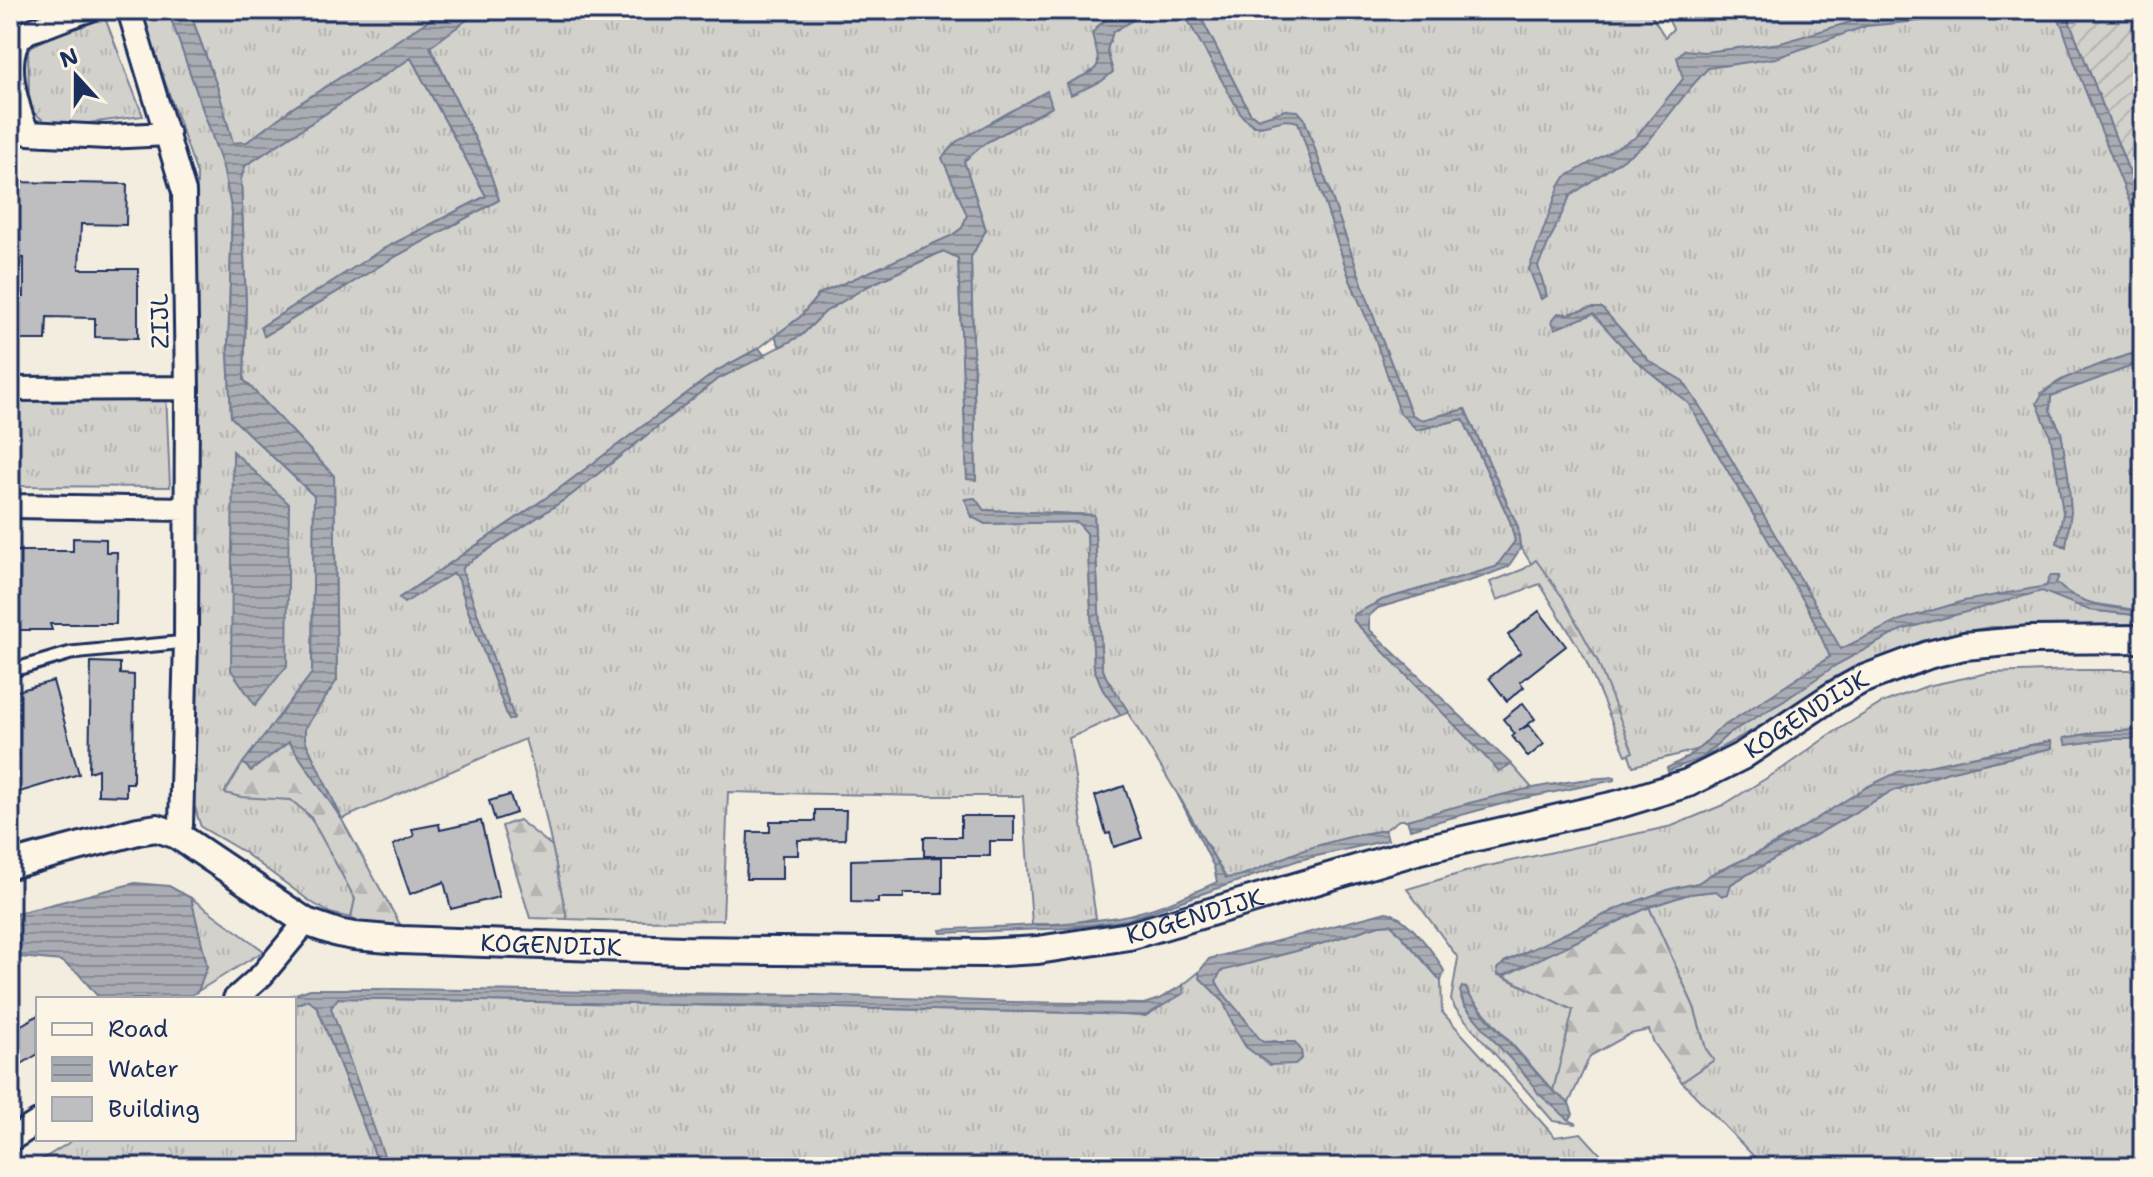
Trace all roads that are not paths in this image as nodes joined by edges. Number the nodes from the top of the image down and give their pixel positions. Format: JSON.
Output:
{"nodes":[{"id":1,"x":89,"y":10,"type":"edge"},
{"id":2,"x":129,"y":10,"type":"edge"},
{"id":3,"x":168,"y":134,"type":"junction"},
{"id":4,"x":187,"y":388,"type":"junction"},
{"id":5,"x":10,"y":389,"type":"edge"},
{"id":6,"x":10,"y":502,"type":"edge"},
{"id":7,"x":186,"y":509,"type":"junction"},
{"id":8,"x":2143,"y":639,"type":"edge"},
{"id":9,"x":186,"y":642,"type":"junction"},
{"id":10,"x":10,"y":671,"type":"edge"},
{"id":11,"x":177,"y":835,"type":"junction"},
{"id":12,"x":10,"y":865,"type":"edge"},
{"id":13,"x":306,"y":922,"type":"junction"},
{"id":14,"x":237,"y":997,"type":"edge"},
{"id":15,"x":36,"y":1123,"type":"edge"},
{"id":16,"x":10,"y":1140,"type":"edge"}],
"edges":[{"from":1,"to":3,"type":"street"},
{"from":2,"to":3,"type":"street","name":"ZIJL"},
{"from":3,"to":4,"type":"street","name":"ZIJL"},
{"from":4,"to":5,"type":"street"},
{"from":4,"to":7,"type":"street","name":"ZIJL"},
{"from":6,"to":7,"type":"street"},
{"from":7,"to":9,"type":"street","name":"ZIJL"},
{"from":8,"to":13,"type":"street","name":"KOGENDIJK"},
{"from":9,"to":10,"type":"lane"},
{"from":9,"to":11,"type":"street","name":"ZIJL"},
{"from":11,"to":12,"type":"street"},
{"from":11,"to":13,"type":"street","name":"KOGENDIJK"},
{"from":13,"to":14,"type":"street"},
{"from":15,"to":16,"type":"street"}]}
